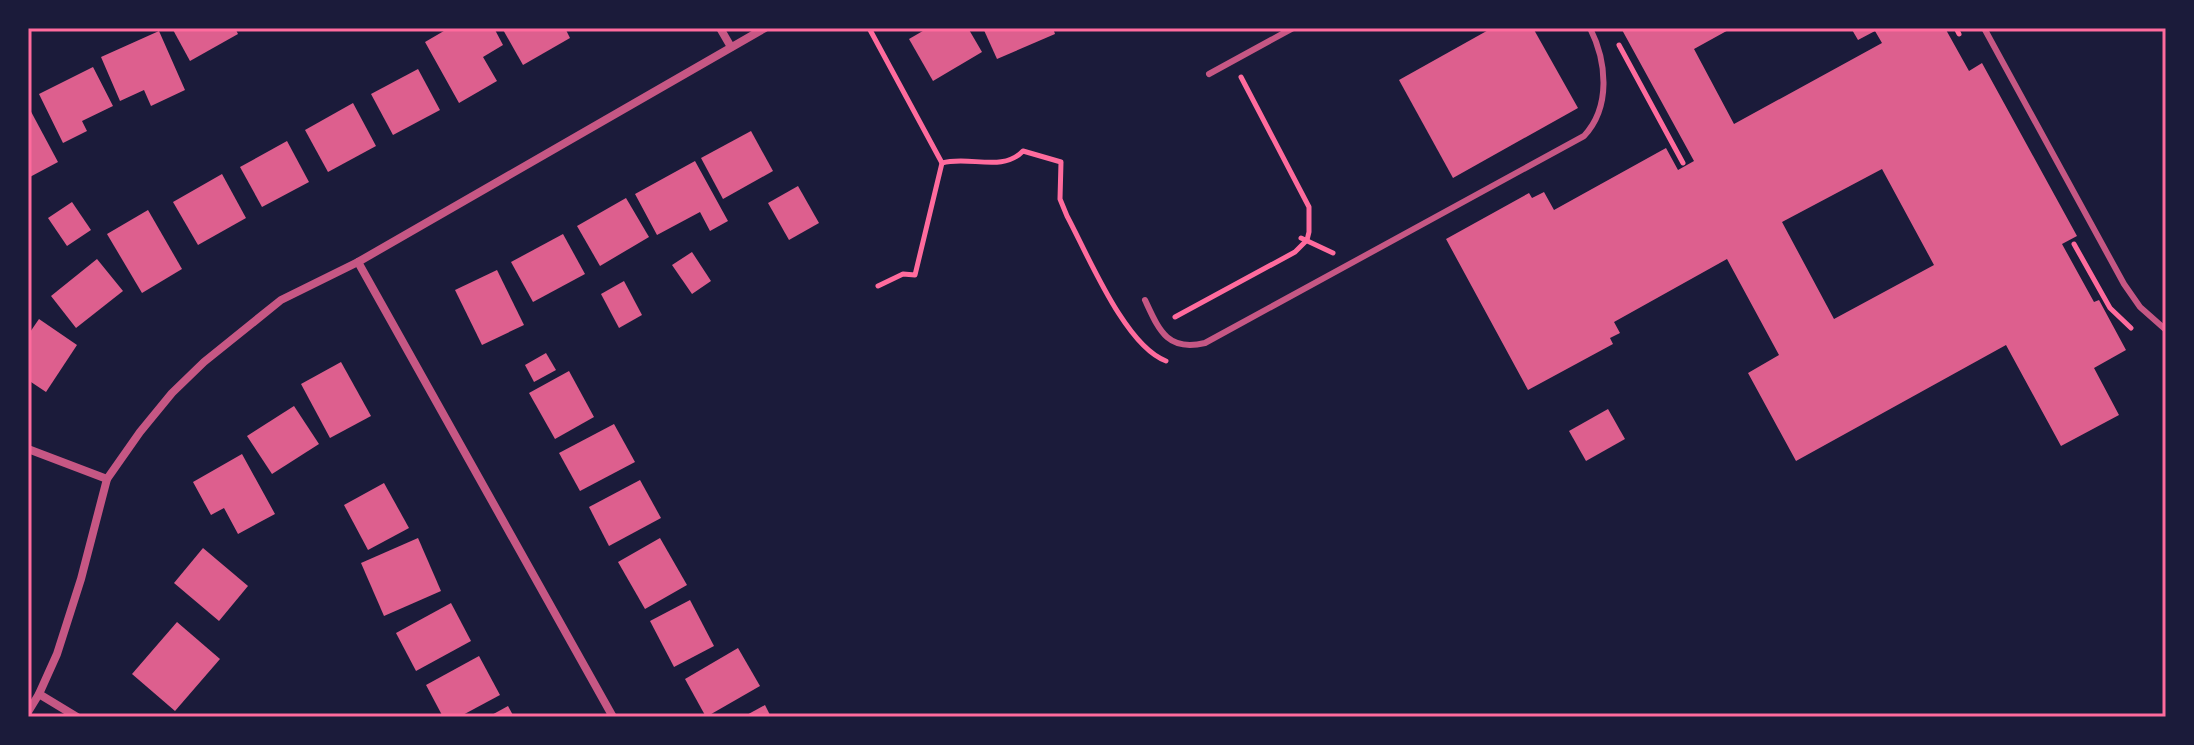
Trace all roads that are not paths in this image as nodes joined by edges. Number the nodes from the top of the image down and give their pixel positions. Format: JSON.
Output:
{"nodes":[{"id":1,"x":720,"y":28,"type":"edge"},
{"id":2,"x":765,"y":28,"type":"edge"},
{"id":3,"x":1293,"y":28,"type":"edge"},
{"id":4,"x":1590,"y":28,"type":"edge"},
{"id":5,"x":1984,"y":28,"type":"edge"},
{"id":6,"x":731,"y":47,"type":"junction"},
{"id":7,"x":1209,"y":74,"type":"dead end"},
{"id":8,"x":358,"y":262,"type":"junction"},
{"id":9,"x":1145,"y":300,"type":"dead end"},
{"id":10,"x":2166,"y":330,"type":"edge"},
{"id":11,"x":28,"y":449,"type":"edge"},
{"id":12,"x":107,"y":479,"type":"junction"},
{"id":13,"x":39,"y":694,"type":"junction"},
{"id":14,"x":28,"y":712,"type":"edge"},
{"id":15,"x":77,"y":717,"type":"edge"},
{"id":16,"x":613,"y":717,"type":"edge"}],
"edges":[{"from":1,"to":6,"type":"street"},
{"from":2,"to":6,"type":"street"},
{"from":3,"to":7,"type":"lane"},
{"from":4,"to":9,"type":"lane"},
{"from":5,"to":10,"type":"lane"},
{"from":6,"to":8,"type":"street"},
{"from":8,"to":12,"type":"street"},
{"from":8,"to":16,"type":"street"},
{"from":11,"to":12,"type":"street"},
{"from":12,"to":13,"type":"street"},
{"from":13,"to":14,"type":"street"},
{"from":13,"to":15,"type":"street"}]}
